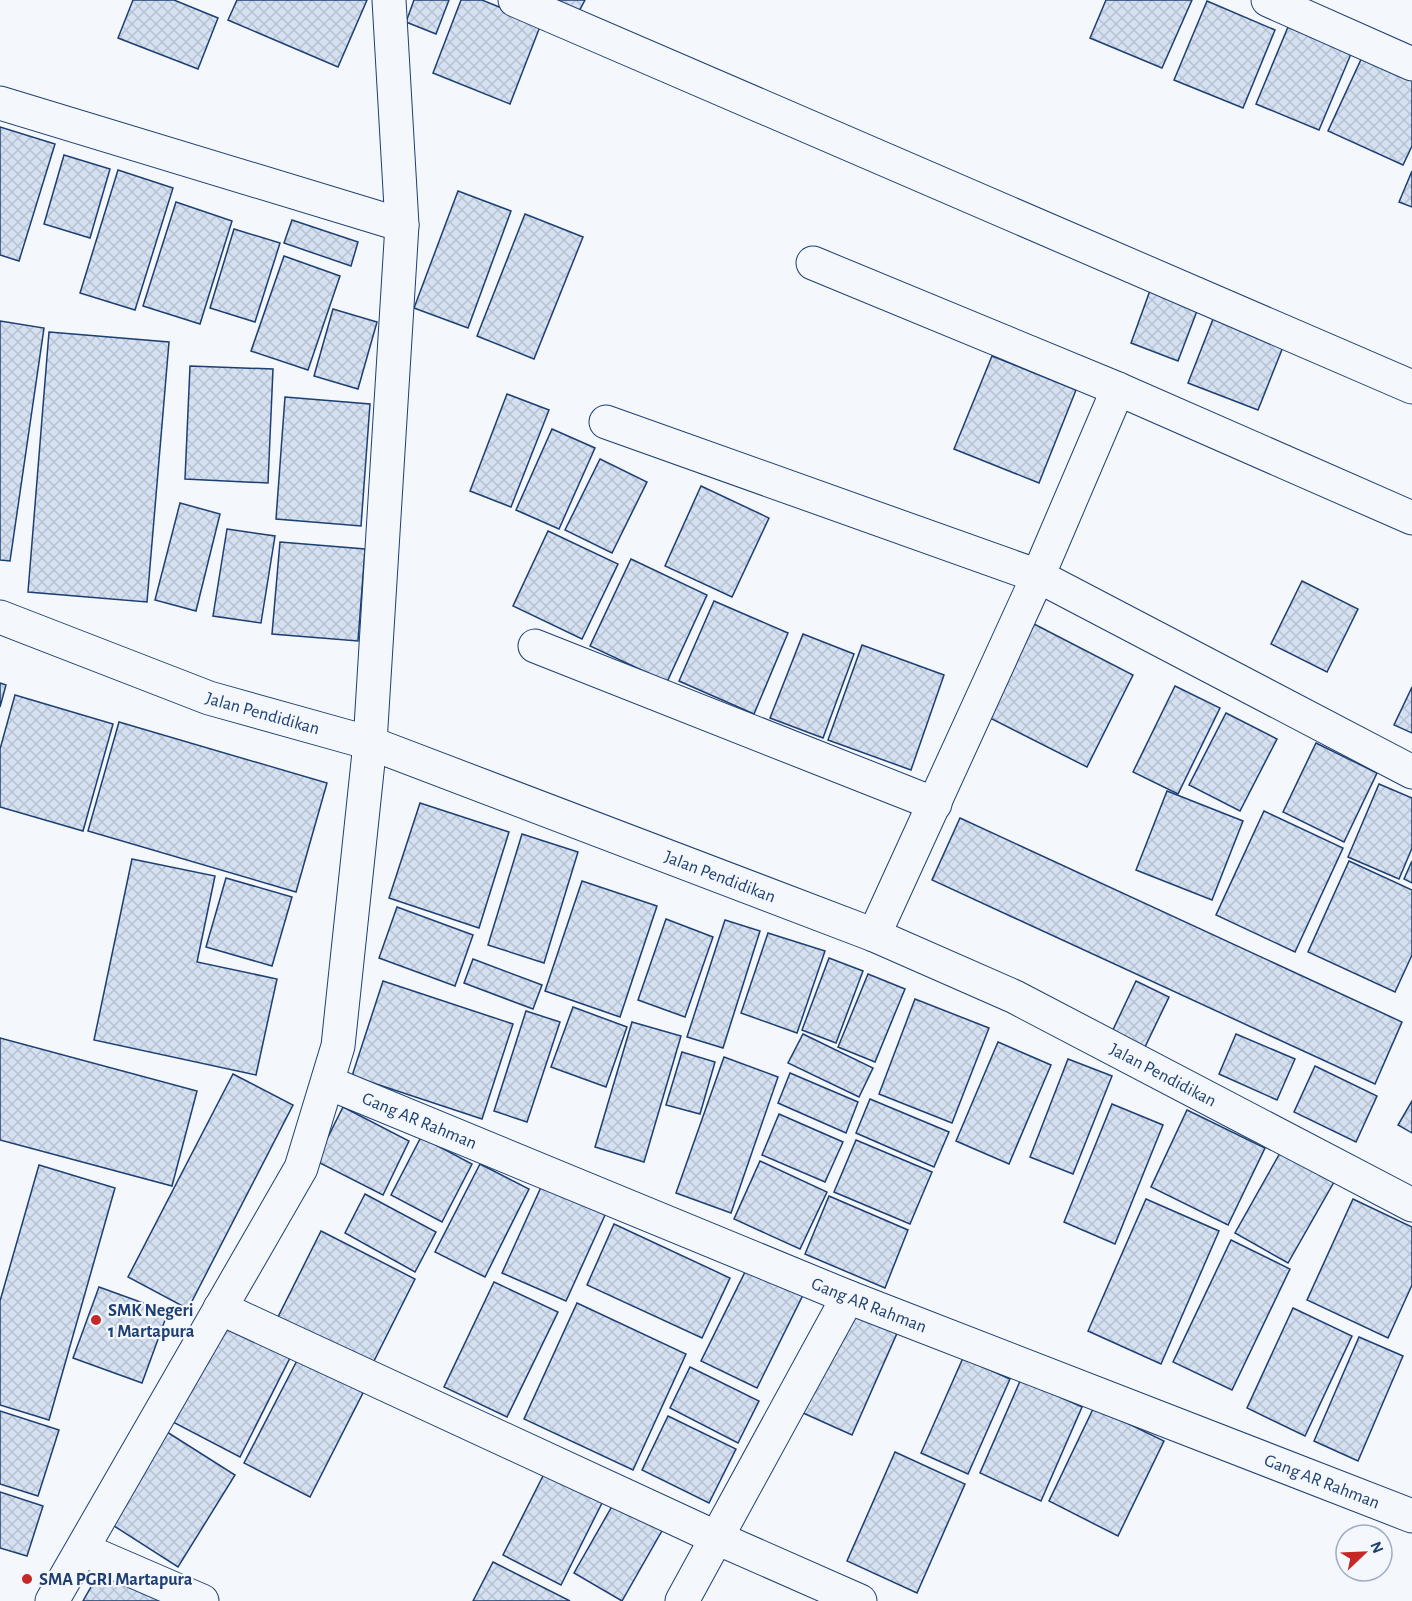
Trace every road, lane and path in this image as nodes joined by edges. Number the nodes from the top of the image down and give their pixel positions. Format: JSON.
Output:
{"nodes":[{"id":1,"x":389,"y":0,"type":"edge"},
{"id":2,"x":515,"y":0,"type":"edge"},
{"id":3,"x":1268,"y":0,"type":"edge"},
{"id":4,"x":1412,"y":64,"type":"edge"},
{"id":5,"x":0,"y":103,"type":"edge"},
{"id":6,"x":402,"y":225,"type":"junction"},
{"id":7,"x":813,"y":263,"type":"dead end"},
{"id":8,"x":1412,"y":387,"type":"edge"},
{"id":9,"x":1118,"y":389,"type":"junction"},
{"id":10,"x":606,"y":422,"type":"dead end"},
{"id":11,"x":1412,"y":518,"type":"edge"},
{"id":12,"x":1038,"y":576,"type":"junction"},
{"id":13,"x":0,"y":617,"type":"edge"},
{"id":14,"x":535,"y":646,"type":"dead end"},
{"id":15,"x":370,"y":743,"type":"junction"},
{"id":16,"x":1412,"y":772,"type":"edge"},
{"id":17,"x":935,"y":804,"type":"junction"},
{"id":18,"x":874,"y":935,"type":"junction"},
{"id":19,"x":329,"y":1083,"type":"junction"},
{"id":20,"x":1412,"y":1205,"type":"edge"},
{"id":21,"x":848,"y":1296,"type":"junction"},
{"id":22,"x":220,"y":1308,"type":"junction"},
{"id":23,"x":1412,"y":1516,"type":"edge"},
{"id":24,"x":717,"y":1538,"type":"junction"},
{"id":25,"x":84,"y":1550,"type":"junction"},
{"id":26,"x":52,"y":1601,"type":"edge"},
{"id":27,"x":202,"y":1601,"type":"edge"},
{"id":28,"x":682,"y":1601,"type":"edge"},
{"id":29,"x":860,"y":1601,"type":"edge"}],
"edges":[{"from":1,"to":6,"type":"street"},
{"from":2,"to":8,"type":"street"},
{"from":3,"to":4,"type":"street"},
{"from":5,"to":6,"type":"street"},
{"from":6,"to":15,"type":"street"},
{"from":7,"to":9,"type":"street"},
{"from":9,"to":11,"type":"street"},
{"from":9,"to":12,"type":"street"},
{"from":10,"to":12,"type":"street"},
{"from":12,"to":16,"type":"street"},
{"from":12,"to":17,"type":"street"},
{"from":13,"to":15,"type":"street","name":"Jalan Pendidikan"},
{"from":14,"to":17,"type":"street"},
{"from":15,"to":18,"type":"street","name":"Jalan Pendidikan"},
{"from":15,"to":19,"type":"street"},
{"from":17,"to":18,"type":"street"},
{"from":18,"to":20,"type":"street","name":"Jalan Pendidikan"},
{"from":19,"to":21,"type":"street","name":"Gang AR Rahman"},
{"from":19,"to":22,"type":"street"},
{"from":21,"to":23,"type":"street","name":"Gang AR Rahman"},
{"from":21,"to":24,"type":"street"},
{"from":22,"to":24,"type":"street"},
{"from":22,"to":25,"type":"street"},
{"from":24,"to":28,"type":"street"},
{"from":24,"to":29,"type":"street"},
{"from":25,"to":26,"type":"street"},
{"from":25,"to":27,"type":"street"}]}
